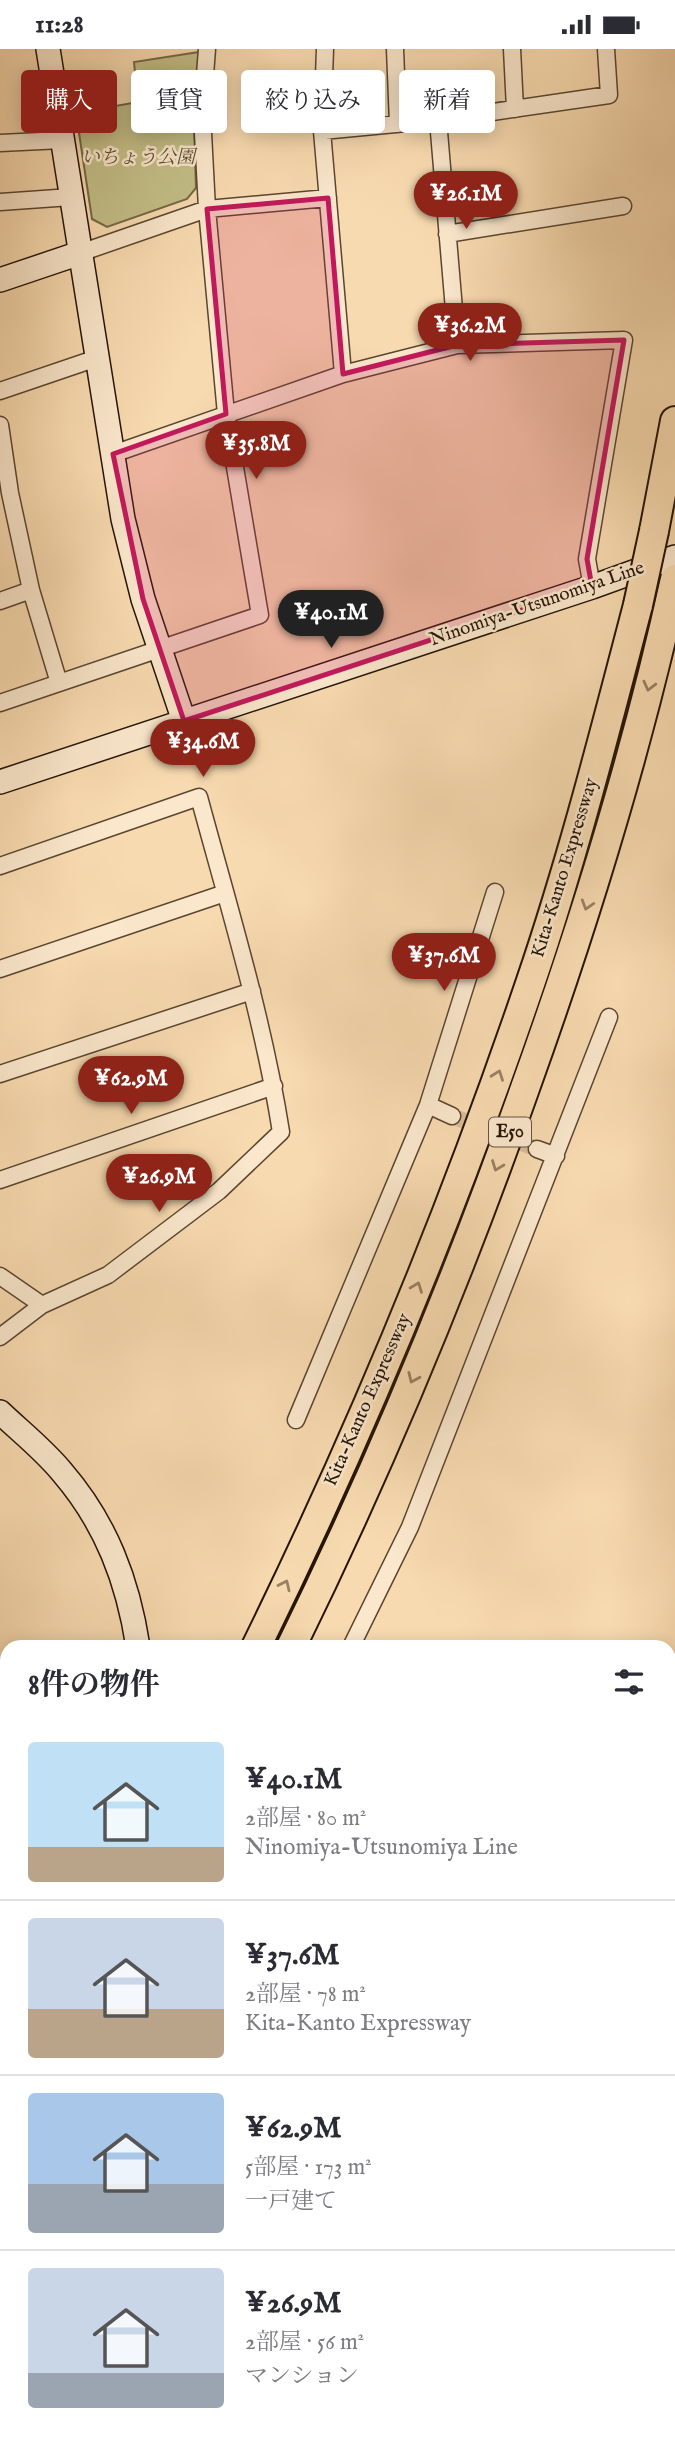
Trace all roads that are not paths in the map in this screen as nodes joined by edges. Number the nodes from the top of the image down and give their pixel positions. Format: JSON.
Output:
{"nodes":[{"id":1,"x":48,"y":49,"type":"edge"},
{"id":2,"x":207,"y":49,"type":"edge"},
{"id":3,"x":325,"y":49,"type":"edge"},
{"id":4,"x":396,"y":49,"type":"edge"},
{"id":5,"x":512,"y":49,"type":"edge"},
{"id":6,"x":606,"y":49,"type":"edge"},
{"id":7,"x":324,"y":70,"type":"edge"},
{"id":8,"x":515,"y":109,"type":"junction"},
{"id":9,"x":495,"y":112,"type":"edge"},
{"id":10,"x":398,"y":124,"type":"joint"},
{"id":11,"x":385,"y":125,"type":"edge"},
{"id":12,"x":322,"y":133,"type":"edge"},
{"id":13,"x":439,"y":133,"type":"edge"},
{"id":14,"x":62,"y":140,"type":"junction"},
{"id":15,"x":0,"y":143,"type":"edge"},
{"id":16,"x":71,"y":198,"type":"junction"},
{"id":17,"x":328,"y":198,"type":"junction"},
{"id":18,"x":0,"y":202,"type":"edge"},
{"id":19,"x":623,"y":206,"type":"dead end"},
{"id":20,"x":207,"y":209,"type":"junction"},
{"id":21,"x":447,"y":234,"type":"junction"},
{"id":22,"x":80,"y":253,"type":"junction"},
{"id":23,"x":0,"y":280,"type":"edge"},
{"id":24,"x":457,"y":345,"type":"junction"},
{"id":25,"x":97,"y":358,"type":"junction"},
{"id":26,"x":343,"y":374,"type":"junction"},
{"id":27,"x":0,"y":391,"type":"edge"},
{"id":28,"x":226,"y":414,"type":"junction"},
{"id":29,"x":675,"y":421,"type":"edge"},
{"id":30,"x":0,"y":425,"type":"edge"},
{"id":31,"x":113,"y":454,"type":"junction"},
{"id":32,"x":5,"y":495,"type":"edge"},
{"id":33,"x":675,"y":558,"type":"edge"},
{"id":34,"x":592,"y":587,"type":"junction"},
{"id":35,"x":673,"y":587,"type":"edge"},
{"id":36,"x":31,"y":590,"type":"junction"},
{"id":37,"x":0,"y":601,"type":"edge"},
{"id":38,"x":161,"y":649,"type":"junction"},
{"id":39,"x":59,"y":683,"type":"junction"},
{"id":40,"x":0,"y":703,"type":"edge"},
{"id":41,"x":184,"y":720,"type":"junction"},
{"id":42,"x":0,"y":782,"type":"edge"},
{"id":43,"x":0,"y":866,"type":"edge"},
{"id":44,"x":495,"y":892,"type":"dead end"},
{"id":45,"x":225,"y":893,"type":"junction"},
{"id":46,"x":0,"y":969,"type":"edge"},
{"id":47,"x":252,"y":991,"type":"junction"},
{"id":48,"x":609,"y":1017,"type":"dead end"},
{"id":49,"x":0,"y":1074,"type":"edge"},
{"id":50,"x":274,"y":1086,"type":"junction"},
{"id":51,"x":428,"y":1105,"type":"junction"},
{"id":52,"x":452,"y":1116,"type":"tunnel mouth"},
{"id":53,"x":537,"y":1149,"type":"tunnel mouth"},
{"id":54,"x":556,"y":1156,"type":"junction"},
{"id":55,"x":0,"y":1180,"type":"edge"},
{"id":56,"x":0,"y":1276,"type":"edge"},
{"id":57,"x":42,"y":1305,"type":"junction"},
{"id":58,"x":0,"y":1337,"type":"edge"},
{"id":59,"x":0,"y":1412,"type":"edge"},
{"id":60,"x":296,"y":1420,"type":"dead end"},
{"id":61,"x":137,"y":1640,"type":"edge"},
{"id":62,"x":259,"y":1640,"type":"edge"},
{"id":63,"x":294,"y":1640,"type":"edge"},
{"id":64,"x":354,"y":1640,"type":"edge"}],
"edges":[{"from":1,"to":14,"type":"street"},
{"from":2,"to":20,"type":"street"},
{"from":3,"to":7,"type":"street"},
{"from":4,"to":10,"type":"street"},
{"from":5,"to":8,"type":"street"},
{"from":6,"to":8,"type":"street"},
{"from":8,"to":9,"type":"street"},
{"from":10,"to":11,"type":"street"},
{"from":12,"to":17,"type":"street"},
{"from":13,"to":21,"type":"street"},
{"from":14,"to":15,"type":"street"},
{"from":14,"to":16,"type":"street"},
{"from":16,"to":18,"type":"street"},
{"from":16,"to":22,"type":"street"},
{"from":17,"to":20,"type":"street"},
{"from":17,"to":26,"type":"street"},
{"from":19,"to":21,"type":"street"},
{"from":20,"to":22,"type":"street"},
{"from":20,"to":28,"type":"street"},
{"from":21,"to":24,"type":"street"},
{"from":22,"to":23,"type":"street"},
{"from":22,"to":25,"type":"street"},
{"from":24,"to":26,"type":"street"},
{"from":24,"to":34,"type":"street"},
{"from":25,"to":27,"type":"street"},
{"from":25,"to":31,"type":"street"},
{"from":26,"to":28,"type":"street"},
{"from":28,"to":31,"type":"street"},
{"from":28,"to":38,"type":"street"},
{"from":62,"to":29,"type":"highway","name":"Kita-Kanto Expressway","number":"E50","one_way":true,"bridge":true},
{"from":30,"to":32,"type":"street"},
{"from":31,"to":38,"type":"street"},
{"from":32,"to":36,"type":"street"},
{"from":33,"to":34,"type":"street","name":"Ninomiya-Utsunomiya Line"},
{"from":34,"to":41,"type":"street","name":"Ninomiya-Utsunomiya Line"},
{"from":35,"to":63,"type":"highway","name":"Kita-Kanto Expressway","number":"E50","one_way":true},
{"from":36,"to":37,"type":"street"},
{"from":36,"to":39,"type":"street"},
{"from":38,"to":39,"type":"street"},
{"from":38,"to":41,"type":"street"},
{"from":39,"to":40,"type":"street"},
{"from":41,"to":42,"type":"street","name":"Ninomiya-Utsunomiya Line"},
{"from":43,"to":45,"type":"street"},
{"from":44,"to":51,"type":"street"},
{"from":45,"to":46,"type":"street"},
{"from":45,"to":47,"type":"street"},
{"from":47,"to":49,"type":"street"},
{"from":47,"to":50,"type":"street"},
{"from":48,"to":54,"type":"street"},
{"from":50,"to":55,"type":"street"},
{"from":50,"to":57,"type":"street"},
{"from":51,"to":52,"type":"street"},
{"from":51,"to":60,"type":"street"},
{"from":53,"to":54,"type":"street"},
{"from":54,"to":64,"type":"street"},
{"from":56,"to":57,"type":"street"},
{"from":57,"to":58,"type":"street"},
{"from":59,"to":61,"type":"street"}]}
